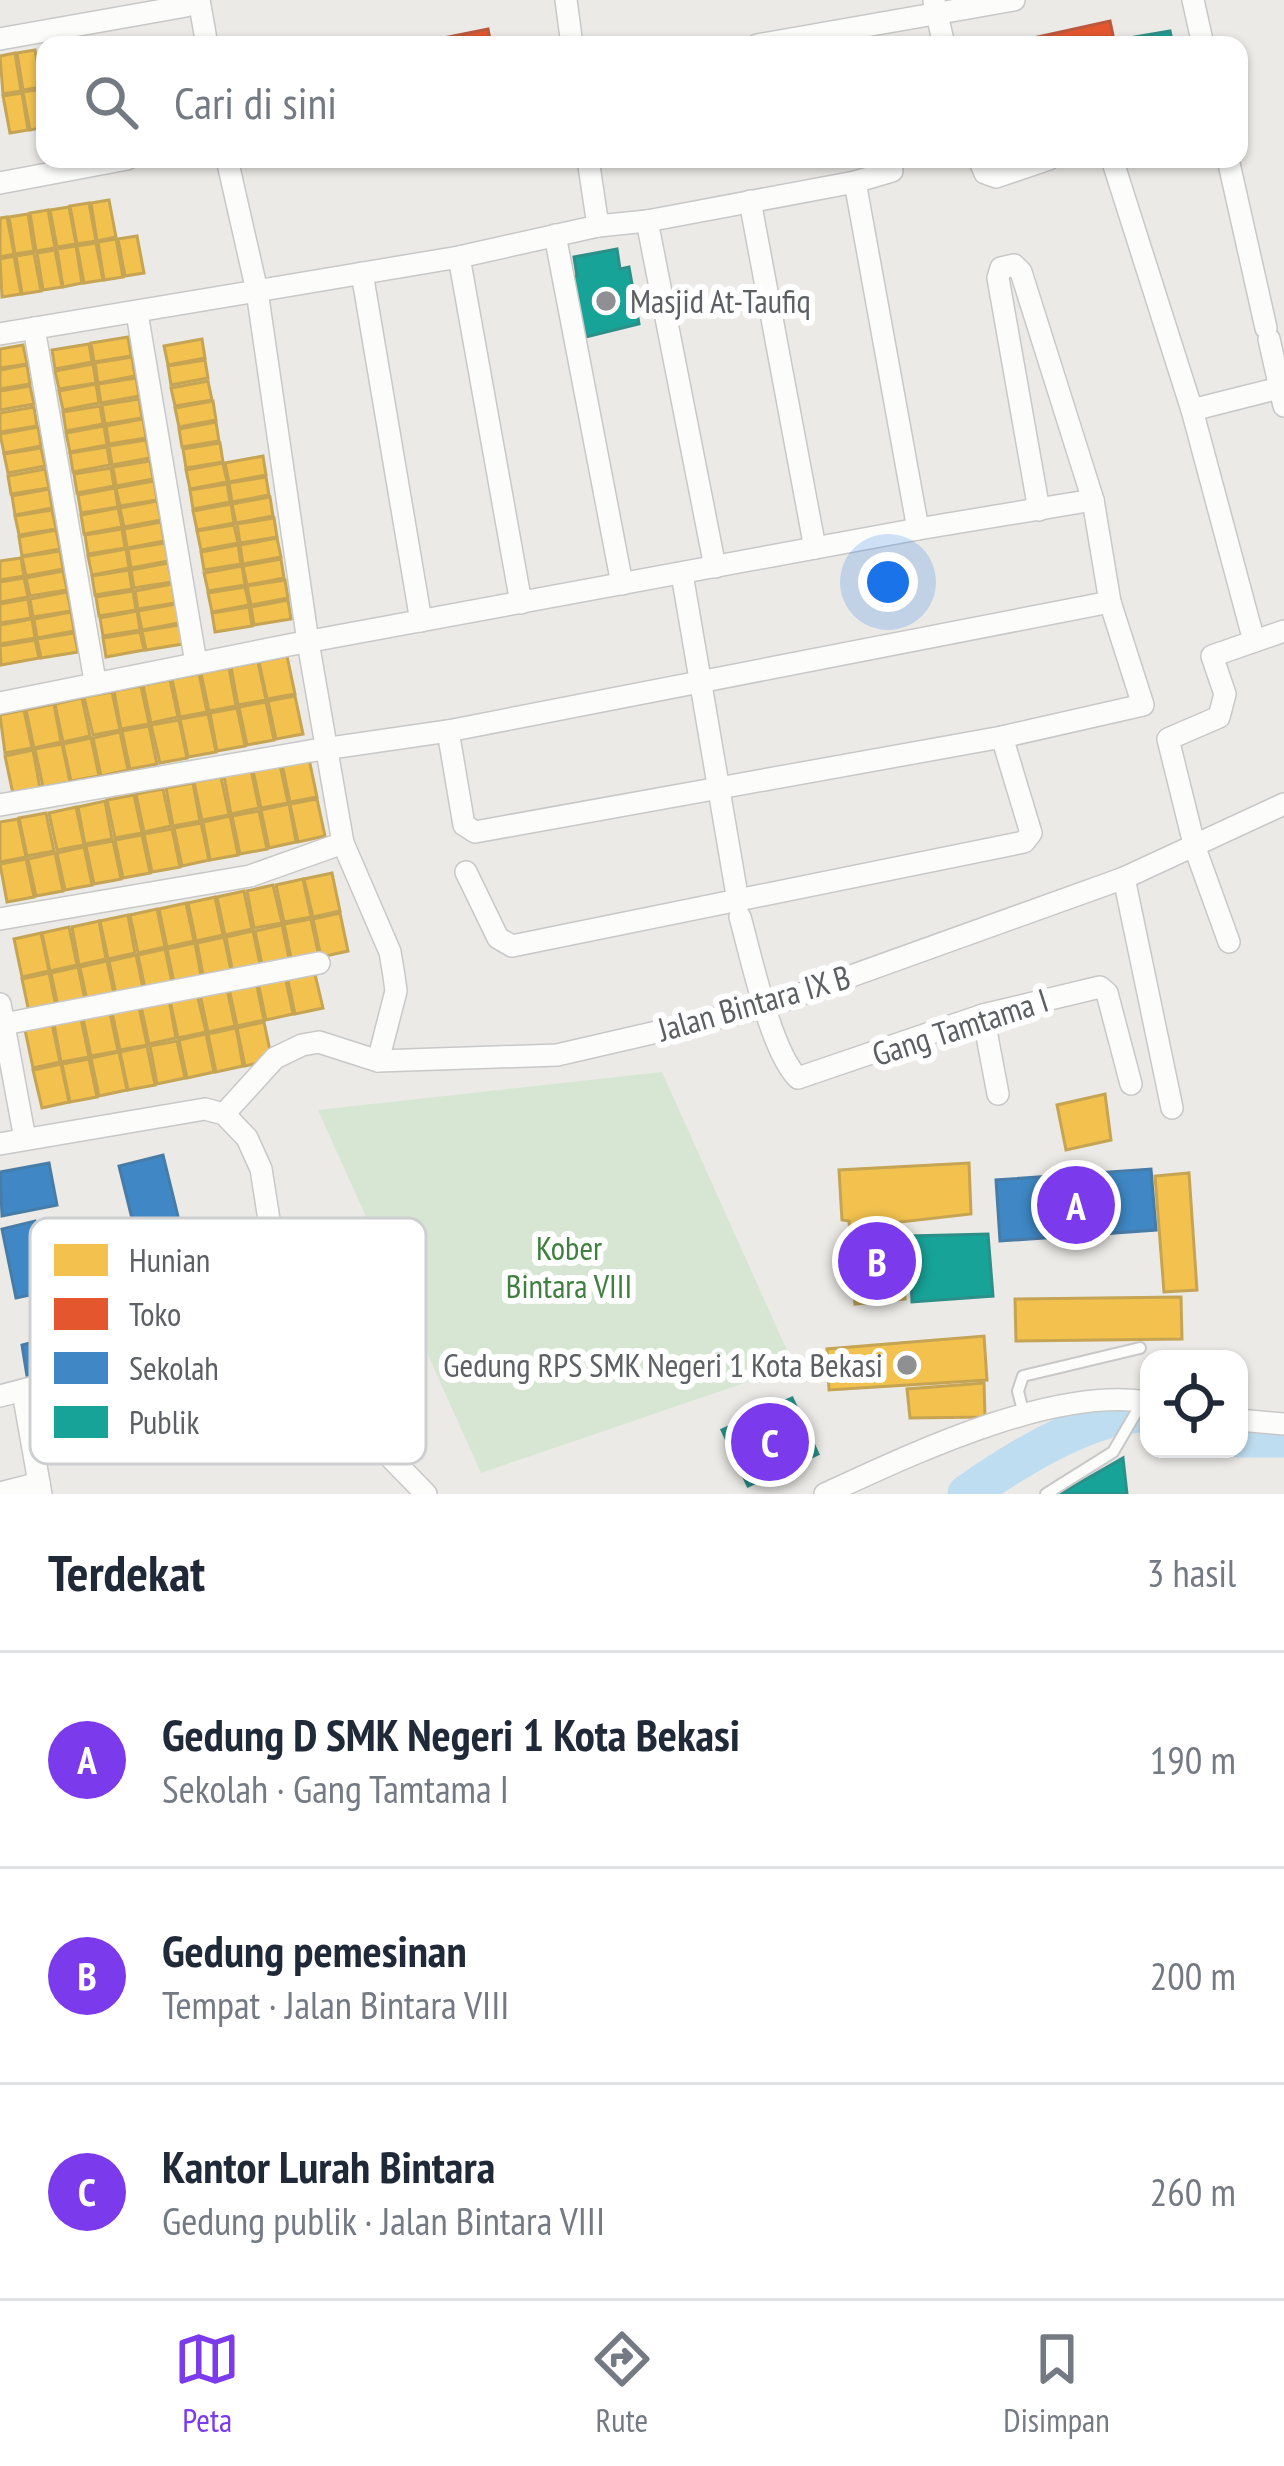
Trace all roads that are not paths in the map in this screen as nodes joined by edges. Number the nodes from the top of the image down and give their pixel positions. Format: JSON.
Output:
{"nodes":[{"id":1,"x":566,"y":0,"type":"edge"},
{"id":2,"x":1014,"y":0,"type":"edge"},
{"id":3,"x":1192,"y":0,"type":"edge"},
{"id":4,"x":192,"y":3,"type":"edge"},
{"id":5,"x":935,"y":7,"type":"edge"},
{"id":6,"x":87,"y":11,"type":"edge"},
{"id":7,"x":204,"y":36,"type":"edge"},
{"id":8,"x":571,"y":36,"type":"edge"},
{"id":9,"x":799,"y":36,"type":"edge"},
{"id":10,"x":1201,"y":36,"type":"edge"},
{"id":11,"x":0,"y":39,"type":"edge"},
{"id":12,"x":77,"y":168,"type":"edge"},
{"id":13,"x":229,"y":168,"type":"edge"},
{"id":14,"x":589,"y":168,"type":"edge"},
{"id":15,"x":983,"y":168,"type":"edge"},
{"id":16,"x":1022,"y":168,"type":"edge"},
{"id":17,"x":1115,"y":168,"type":"edge"},
{"id":18,"x":1230,"y":168,"type":"edge"},
{"id":19,"x":892,"y":171,"type":"dead end"},
{"id":20,"x":0,"y":182,"type":"edge"},
{"id":21,"x":855,"y":182,"type":"junction"},
{"id":22,"x":750,"y":201,"type":"junction"},
{"id":23,"x":647,"y":221,"type":"junction"},
{"id":24,"x":598,"y":226,"type":"junction"},
{"id":25,"x":555,"y":235,"type":"junction"},
{"id":26,"x":459,"y":257,"type":"junction"},
{"id":27,"x":362,"y":273,"type":"junction"},
{"id":28,"x":257,"y":291,"type":"junction"},
{"id":29,"x":136,"y":314,"type":"junction"},
{"id":30,"x":34,"y":328,"type":"junction"},
{"id":31,"x":0,"y":334,"type":"edge"},
{"id":32,"x":1281,"y":397,"type":"edge"},
{"id":33,"x":1192,"y":410,"type":"junction"},
{"id":34,"x":1093,"y":500,"type":"junction"},
{"id":35,"x":1039,"y":510,"type":"junction"},
{"id":36,"x":918,"y":529,"type":"junction"},
{"id":37,"x":815,"y":548,"type":"junction"},
{"id":38,"x":715,"y":567,"type":"junction"},
{"id":39,"x":682,"y":574,"type":"junction"},
{"id":40,"x":622,"y":584,"type":"junction"},
{"id":41,"x":1110,"y":602,"type":"junction"},
{"id":42,"x":521,"y":603,"type":"junction"},
{"id":43,"x":422,"y":621,"type":"junction"},
{"id":44,"x":1284,"y":631,"type":"edge"},
{"id":45,"x":1254,"y":641,"type":"junction"},
{"id":46,"x":308,"y":642,"type":"junction"},
{"id":47,"x":196,"y":663,"type":"junction"},
{"id":48,"x":700,"y":680,"type":"junction"},
{"id":49,"x":94,"y":682,"type":"junction"},
{"id":50,"x":0,"y":703,"type":"edge"},
{"id":51,"x":448,"y":730,"type":"junction"},
{"id":52,"x":1002,"y":737,"type":"junction"},
{"id":53,"x":326,"y":749,"type":"junction"},
{"id":54,"x":718,"y":785,"type":"junction"},
{"id":55,"x":1284,"y":804,"type":"edge"},
{"id":56,"x":0,"y":805,"type":"edge"},
{"id":57,"x":343,"y":843,"type":"junction"},
{"id":58,"x":1195,"y":848,"type":"junction"},
{"id":59,"x":466,"y":872,"type":"dead end"},
{"id":60,"x":1124,"y":878,"type":"junction"},
{"id":61,"x":739,"y":909,"type":"junction"},
{"id":62,"x":0,"y":919,"type":"edge"},
{"id":63,"x":1229,"y":942,"type":"dead end"},
{"id":64,"x":319,"y":963,"type":"dead end"},
{"id":65,"x":765,"y":1007,"type":"junction"},
{"id":66,"x":2,"y":1014,"type":"edge"},
{"id":67,"x":983,"y":1015,"type":"junction"},
{"id":68,"x":378,"y":1061,"type":"junction"},
{"id":69,"x":1131,"y":1084,"type":"dead end"},
{"id":70,"x":998,"y":1094,"type":"dead end"},
{"id":71,"x":1172,"y":1108,"type":"dead end"},
{"id":72,"x":224,"y":1114,"type":"junction"},
{"id":73,"x":25,"y":1139,"type":"junction"},
{"id":74,"x":0,"y":1144,"type":"edge"},
{"id":75,"x":268,"y":1218,"type":"edge"},
{"id":76,"x":1140,"y":1348,"type":"dead end"},
{"id":77,"x":11,"y":1394,"type":"edge"},
{"id":78,"x":1140,"y":1404,"type":"edge"},
{"id":79,"x":1140,"y":1409,"type":"edge"},
{"id":80,"x":1024,"y":1415,"type":"junction"},
{"id":81,"x":1248,"y":1421,"type":"edge"},
{"id":82,"x":1284,"y":1424,"type":"edge"},
{"id":83,"x":30,"y":1456,"type":"edge"},
{"id":84,"x":397,"y":1464,"type":"edge"},
{"id":85,"x":40,"y":1489,"type":"edge"},
{"id":86,"x":0,"y":1493,"type":"edge"},
{"id":87,"x":425,"y":1494,"type":"edge"},
{"id":88,"x":825,"y":1494,"type":"edge"},
{"id":89,"x":1046,"y":1494,"type":"edge"}],
"edges":[{"from":1,"to":8,"type":"street"},
{"from":2,"to":5,"type":"street"},
{"from":3,"to":10,"type":"street"},
{"from":4,"to":6,"type":"street"},
{"from":4,"to":7,"type":"street"},
{"from":5,"to":9,"type":"street"},
{"from":6,"to":11,"type":"street"},
{"from":12,"to":20,"type":"street"},
{"from":13,"to":28,"type":"street"},
{"from":14,"to":24,"type":"street"},
{"from":15,"to":16,"type":"street"},
{"from":17,"to":33,"type":"street"},
{"from":18,"to":32,"type":"street"},
{"from":19,"to":21,"type":"street"},
{"from":21,"to":22,"type":"street"},
{"from":21,"to":36,"type":"street"},
{"from":22,"to":23,"type":"street"},
{"from":22,"to":37,"type":"street"},
{"from":23,"to":24,"type":"street"},
{"from":23,"to":38,"type":"street"},
{"from":24,"to":25,"type":"street"},
{"from":25,"to":26,"type":"street"},
{"from":25,"to":40,"type":"street"},
{"from":26,"to":27,"type":"street"},
{"from":26,"to":42,"type":"street"},
{"from":27,"to":28,"type":"street"},
{"from":27,"to":43,"type":"street"},
{"from":28,"to":29,"type":"street"},
{"from":28,"to":46,"type":"street"},
{"from":29,"to":30,"type":"street"},
{"from":29,"to":47,"type":"street"},
{"from":30,"to":31,"type":"street"},
{"from":30,"to":49,"type":"street"},
{"from":32,"to":33,"type":"street"},
{"from":33,"to":45,"type":"street"},
{"from":34,"to":35,"type":"street"},
{"from":34,"to":35,"type":"street"},
{"from":34,"to":41,"type":"street"},
{"from":35,"to":36,"type":"street"},
{"from":36,"to":37,"type":"street"},
{"from":37,"to":38,"type":"street"},
{"from":38,"to":39,"type":"street"},
{"from":39,"to":40,"type":"street"},
{"from":39,"to":48,"type":"street"},
{"from":40,"to":42,"type":"street"},
{"from":41,"to":48,"type":"street"},
{"from":41,"to":52,"type":"street"},
{"from":42,"to":43,"type":"street"},
{"from":43,"to":46,"type":"street"},
{"from":44,"to":45,"type":"street"},
{"from":45,"to":58,"type":"street"},
{"from":46,"to":47,"type":"street"},
{"from":46,"to":53,"type":"street"},
{"from":47,"to":49,"type":"street"},
{"from":48,"to":51,"type":"street"},
{"from":48,"to":54,"type":"street"},
{"from":49,"to":50,"type":"street"},
{"from":51,"to":53,"type":"street"},
{"from":51,"to":54,"type":"street"},
{"from":52,"to":54,"type":"street"},
{"from":52,"to":61,"type":"street"},
{"from":53,"to":56,"type":"street"},
{"from":53,"to":57,"type":"street"},
{"from":54,"to":61,"type":"street"},
{"from":55,"to":58,"type":"street","name":"Jalan Bintara IX B"},
{"from":57,"to":62,"type":"street"},
{"from":57,"to":68,"type":"street"},
{"from":58,"to":60,"type":"street","name":"Jalan Bintara IX B"},
{"from":58,"to":63,"type":"street"},
{"from":59,"to":61,"type":"street"},
{"from":60,"to":65,"type":"street","name":"Jalan Bintara IX B"},
{"from":60,"to":71,"type":"street"},
{"from":61,"to":65,"type":"street"},
{"from":64,"to":66,"type":"street"},
{"from":65,"to":67,"type":"street","name":"Gang Tamtama I"},
{"from":65,"to":68,"type":"street","name":"Jalan Bintara IX B"},
{"from":66,"to":73,"type":"street"},
{"from":67,"to":69,"type":"street","name":"Gang Tamtama I"},
{"from":67,"to":70,"type":"street"},
{"from":68,"to":72,"type":"street","name":"Jalan Bintara IX B"},
{"from":72,"to":73,"type":"street"},
{"from":72,"to":75,"type":"street"},
{"from":73,"to":74,"type":"street"},
{"from":76,"to":80,"type":"lane"},
{"from":77,"to":83,"type":"street"},
{"from":78,"to":80,"type":"street"},
{"from":79,"to":89,"type":"lane"},
{"from":80,"to":88,"type":"street"},
{"from":81,"to":82,"type":"street"},
{"from":84,"to":87,"type":"street"},
{"from":85,"to":86,"type":"street"}]}
